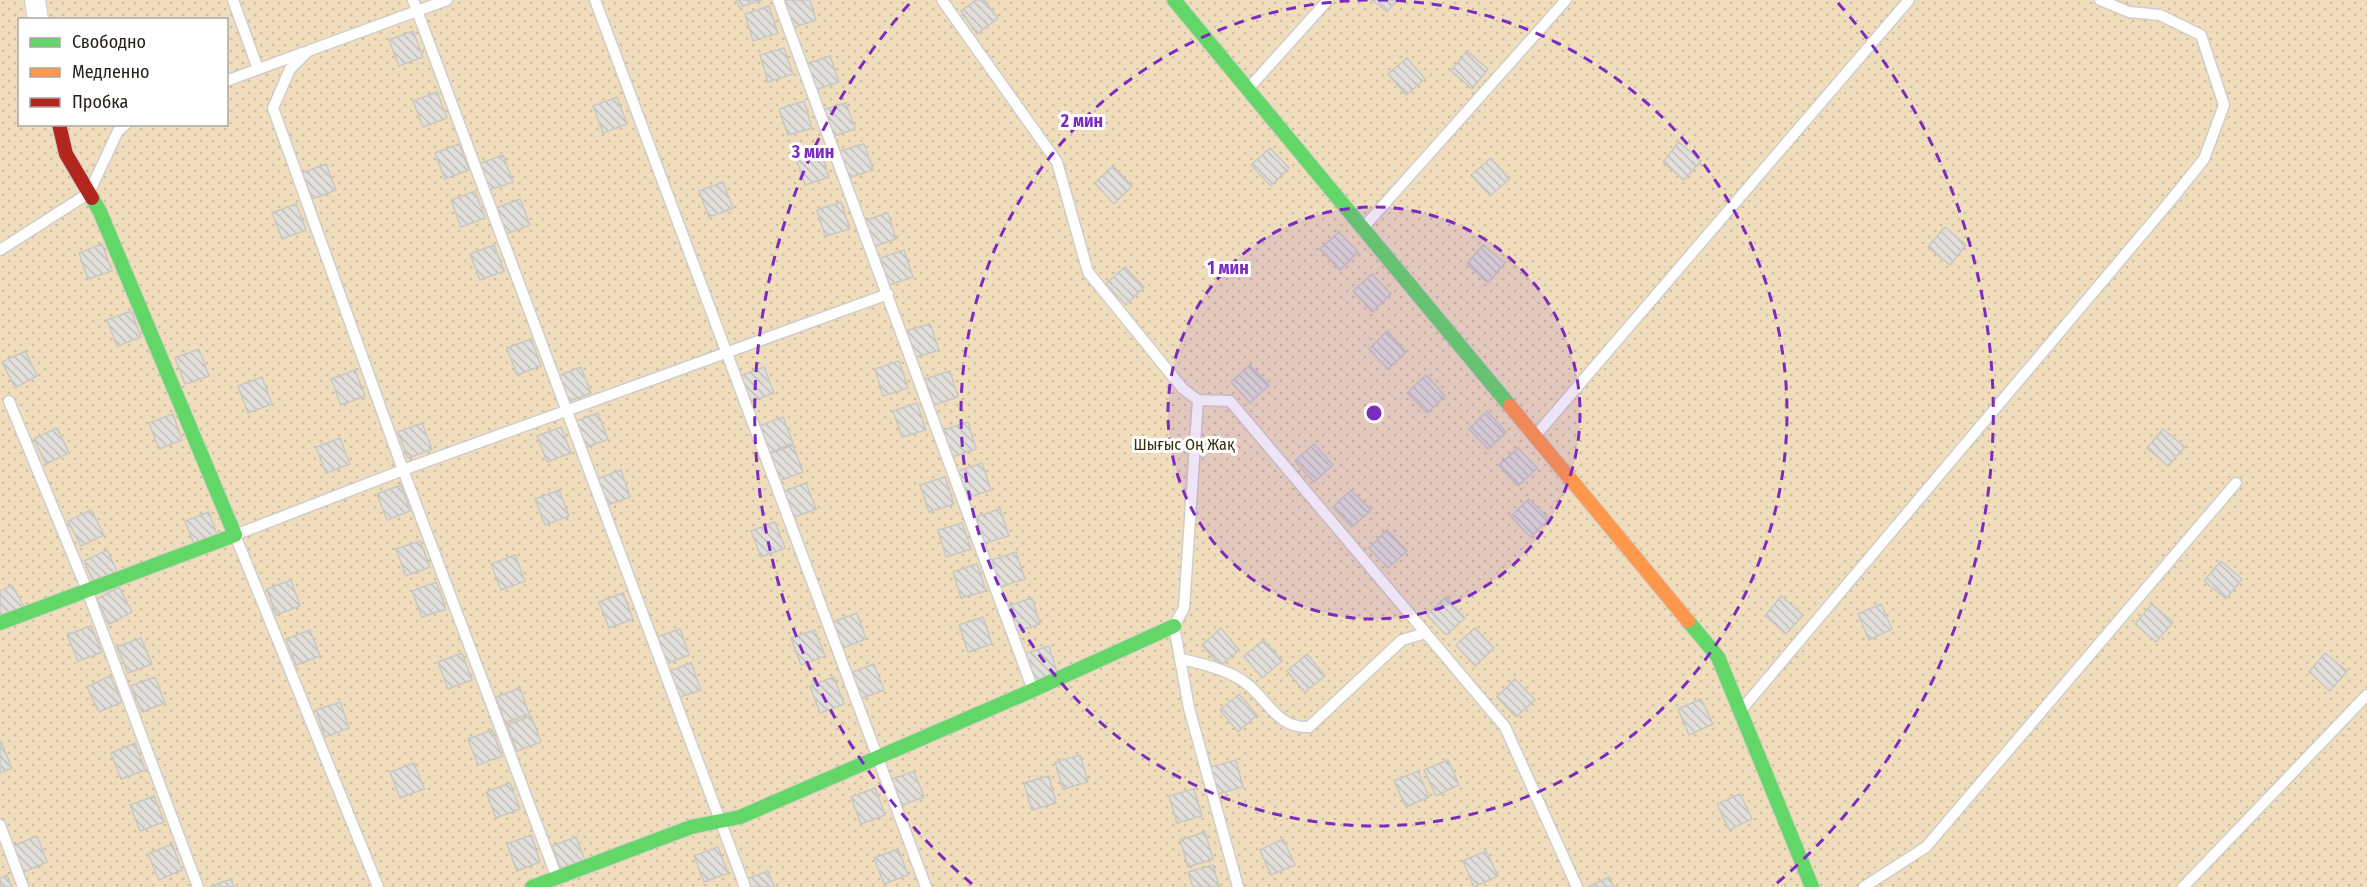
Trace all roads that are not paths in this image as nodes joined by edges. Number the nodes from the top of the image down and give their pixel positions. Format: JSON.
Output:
{"nodes":[{"id":1,"x":35,"y":0,"type":"edge"},
{"id":2,"x":233,"y":0,"type":"edge"},
{"id":3,"x":413,"y":0,"type":"edge"},
{"id":4,"x":447,"y":0,"type":"edge"},
{"id":5,"x":595,"y":0,"type":"edge"},
{"id":6,"x":778,"y":0,"type":"edge"},
{"id":7,"x":942,"y":0,"type":"edge"},
{"id":8,"x":1174,"y":0,"type":"edge"},
{"id":9,"x":1328,"y":0,"type":"edge"},
{"id":10,"x":1566,"y":0,"type":"edge"},
{"id":11,"x":1909,"y":0,"type":"edge"},
{"id":12,"x":2100,"y":0,"type":"edge"},
{"id":13,"x":417,"y":11,"type":"junction"},
{"id":14,"x":38,"y":18,"type":"edge"},
{"id":15,"x":308,"y":51,"type":"junction"},
{"id":16,"x":258,"y":69,"type":"junction"},
{"id":17,"x":228,"y":80,"type":"edge"},
{"id":18,"x":1248,"y":89,"type":"junction"},
{"id":19,"x":59,"y":126,"type":"edge"},
{"id":20,"x":124,"y":126,"type":"edge"},
{"id":21,"x":89,"y":194,"type":"junction"},
{"id":22,"x":1363,"y":228,"type":"junction"},
{"id":23,"x":0,"y":250,"type":"edge"},
{"id":24,"x":888,"y":294,"type":"junction"},
{"id":25,"x":728,"y":353,"type":"junction"},
{"id":26,"x":1198,"y":400,"type":"junction"},
{"id":27,"x":9,"y":401,"type":"dead end"},
{"id":28,"x":567,"y":412,"type":"junction"},
{"id":29,"x":1535,"y":436,"type":"junction"},
{"id":30,"x":403,"y":470,"type":"junction"},
{"id":31,"x":2236,"y":483,"type":"dead end"},
{"id":32,"x":235,"y":535,"type":"junction"},
{"id":33,"x":87,"y":590,"type":"junction"},
{"id":34,"x":0,"y":623,"type":"edge"},
{"id":35,"x":1174,"y":626,"type":"junction"},
{"id":36,"x":1426,"y":633,"type":"junction"},
{"id":37,"x":1181,"y":659,"type":"junction"},
{"id":38,"x":1033,"y":691,"type":"junction"},
{"id":39,"x":2367,"y":695,"type":"edge"},
{"id":40,"x":1740,"y":711,"type":"junction"},
{"id":41,"x":878,"y":756,"type":"junction"},
{"id":42,"x":720,"y":821,"type":"junction"},
{"id":43,"x":0,"y":825,"type":"edge"},
{"id":44,"x":558,"y":882,"type":"edge"},
{"id":45,"x":23,"y":887,"type":"edge"},
{"id":46,"x":198,"y":887,"type":"edge"},
{"id":47,"x":378,"y":887,"type":"edge"},
{"id":48,"x":532,"y":887,"type":"edge"},
{"id":49,"x":745,"y":887,"type":"edge"},
{"id":50,"x":926,"y":887,"type":"edge"},
{"id":51,"x":1239,"y":887,"type":"edge"},
{"id":52,"x":1577,"y":887,"type":"edge"},
{"id":53,"x":1812,"y":887,"type":"edge"},
{"id":54,"x":1864,"y":887,"type":"edge"},
{"id":55,"x":2183,"y":887,"type":"edge"}],
"edges":[{"from":1,"to":14,"type":"street"},
{"from":2,"to":16,"type":"lane"},
{"from":3,"to":13,"type":"lane"},
{"from":4,"to":13,"type":"lane"},
{"from":5,"to":25,"type":"lane"},
{"from":6,"to":24,"type":"lane"},
{"from":7,"to":26,"type":"lane"},
{"from":8,"to":18,"type":"street"},
{"from":9,"to":18,"type":"lane"},
{"from":10,"to":22,"type":"lane"},
{"from":11,"to":29,"type":"lane"},
{"from":12,"to":40,"type":"lane"},
{"from":13,"to":15,"type":"lane"},
{"from":13,"to":28,"type":"lane"},
{"from":15,"to":16,"type":"lane"},
{"from":15,"to":30,"type":"lane"},
{"from":16,"to":17,"type":"lane"},
{"from":18,"to":22,"type":"street"},
{"from":19,"to":21,"type":"street"},
{"from":20,"to":21,"type":"lane"},
{"from":21,"to":23,"type":"lane"},
{"from":21,"to":32,"type":"street"},
{"from":22,"to":29,"type":"street"},
{"from":24,"to":25,"type":"lane"},
{"from":24,"to":38,"type":"lane"},
{"from":25,"to":28,"type":"lane"},
{"from":25,"to":41,"type":"lane"},
{"from":26,"to":35,"type":"lane"},
{"from":26,"to":36,"type":"lane"},
{"from":27,"to":33,"type":"lane"},
{"from":28,"to":30,"type":"lane"},
{"from":28,"to":42,"type":"lane"},
{"from":29,"to":40,"type":"street"},
{"from":30,"to":32,"type":"lane"},
{"from":30,"to":44,"type":"lane"},
{"from":31,"to":54,"type":"lane"},
{"from":32,"to":33,"type":"street"},
{"from":32,"to":47,"type":"lane"},
{"from":33,"to":34,"type":"street"},
{"from":33,"to":46,"type":"lane"},
{"from":35,"to":37,"type":"lane"},
{"from":35,"to":38,"type":"street"},
{"from":36,"to":37,"type":"lane"},
{"from":36,"to":52,"type":"lane"},
{"from":37,"to":51,"type":"lane"},
{"from":38,"to":41,"type":"street"},
{"from":39,"to":55,"type":"lane"},
{"from":40,"to":53,"type":"street"},
{"from":41,"to":42,"type":"street"},
{"from":41,"to":50,"type":"lane"},
{"from":42,"to":44,"type":"street"},
{"from":42,"to":49,"type":"lane"},
{"from":43,"to":45,"type":"lane"},
{"from":44,"to":48,"type":"street"}]}
